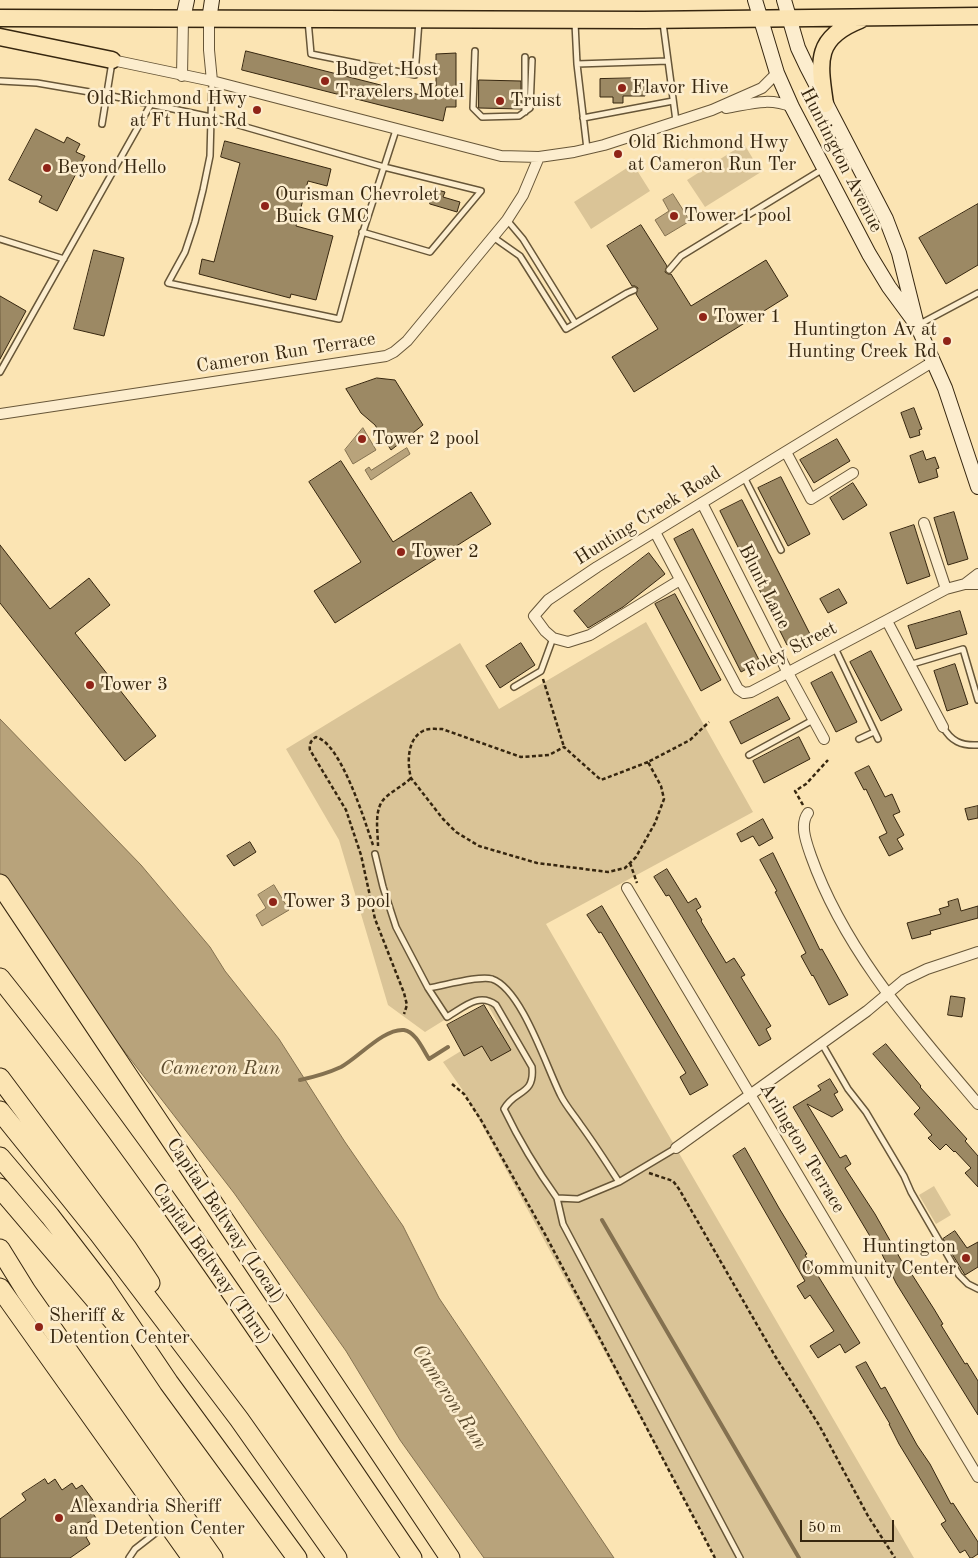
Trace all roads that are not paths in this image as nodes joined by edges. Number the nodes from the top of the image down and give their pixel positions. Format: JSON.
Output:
{"nodes":[{"id":1,"x":187,"y":0,"type":"edge"},
{"id":2,"x":212,"y":0,"type":"edge"},
{"id":3,"x":755,"y":0,"type":"edge"},
{"id":4,"x":784,"y":0,"type":"edge"},
{"id":5,"x":978,"y":16,"type":"edge"},
{"id":6,"x":0,"y":18,"type":"edge"},
{"id":7,"x":866,"y":18,"type":"junction"},
{"id":8,"x":183,"y":19,"type":"junction"},
{"id":9,"x":790,"y":19,"type":"junction"},
{"id":10,"x":209,"y":20,"type":"junction"},
{"id":11,"x":308,"y":20,"type":"junction"},
{"id":12,"x":419,"y":20,"type":"junction"},
{"id":13,"x":575,"y":20,"type":"junction"},
{"id":14,"x":663,"y":20,"type":"junction"},
{"id":15,"x":761,"y":20,"type":"junction"},
{"id":16,"x":0,"y":38,"type":"edge"},
{"id":17,"x":475,"y":51,"type":"dead end"},
{"id":18,"x":526,"y":57,"type":"dead end"},
{"id":19,"x":112,"y":60,"type":"junction"},
{"id":20,"x":532,"y":60,"type":"dead end"},
{"id":21,"x":668,"y":62,"type":"junction"},
{"id":22,"x":577,"y":64,"type":"junction"},
{"id":23,"x":777,"y":73,"type":"junction"},
{"id":24,"x":182,"y":76,"type":"junction"},
{"id":25,"x":212,"y":81,"type":"junction"},
{"id":26,"x":1,"y":83,"type":"edge"},
{"id":27,"x":107,"y":95,"type":"junction"},
{"id":28,"x":674,"y":101,"type":"junction"},
{"id":29,"x":152,"y":104,"type":"junction"},
{"id":30,"x":825,"y":104,"type":"junction"},
{"id":31,"x":792,"y":107,"type":"junction"},
{"id":32,"x":712,"y":110,"type":"junction"},
{"id":33,"x":525,"y":112,"type":"junction"},
{"id":34,"x":210,"y":118,"type":"junction"},
{"id":35,"x":583,"y":118,"type":"junction"},
{"id":36,"x":676,"y":122,"type":"junction"},
{"id":37,"x":102,"y":124,"type":"dead end"},
{"id":38,"x":396,"y":130,"type":"junction"},
{"id":39,"x":586,"y":149,"type":"junction"},
{"id":40,"x":539,"y":157,"type":"junction"},
{"id":41,"x":384,"y":167,"type":"junction"},
{"id":42,"x":823,"y":169,"type":"junction"},
{"id":43,"x":507,"y":220,"type":"junction"},
{"id":44,"x":362,"y":232,"type":"junction"},
{"id":45,"x":493,"y":236,"type":"junction"},
{"id":46,"x":0,"y":238,"type":"edge"},
{"id":47,"x":64,"y":259,"type":"junction"},
{"id":48,"x":669,"y":270,"type":"dead end"},
{"id":49,"x":634,"y":290,"type":"dead end"},
{"id":50,"x":978,"y":293,"type":"edge"},
{"id":51,"x":575,"y":323,"type":"junction"},
{"id":52,"x":918,"y":325,"type":"junction"},
{"id":53,"x":934,"y":361,"type":"junction"},
{"id":54,"x":0,"y":372,"type":"edge"},
{"id":55,"x":0,"y":414,"type":"edge"},
{"id":56,"x":786,"y":452,"type":"junction"},
{"id":57,"x":853,"y":473,"type":"dead end"},
{"id":58,"x":744,"y":478,"type":"junction"},
{"id":59,"x":978,"y":488,"type":"edge"},
{"id":60,"x":702,"y":503,"type":"junction"},
{"id":61,"x":924,"y":523,"type":"dead end"},
{"id":62,"x":655,"y":532,"type":"junction"},
{"id":63,"x":781,"y":550,"type":"dead end"},
{"id":64,"x":978,"y":574,"type":"edge"},
{"id":65,"x":680,"y":580,"type":"junction"},
{"id":66,"x":965,"y":584,"type":"junction"},
{"id":67,"x":978,"y":584,"type":"edge"},
{"id":68,"x":946,"y":590,"type":"junction"},
{"id":69,"x":887,"y":621,"type":"junction"},
{"id":70,"x":553,"y":638,"type":"junction"},
{"id":71,"x":835,"y":648,"type":"junction"},
{"id":72,"x":909,"y":665,"type":"junction"},
{"id":73,"x":788,"y":673,"type":"junction"},
{"id":74,"x":514,"y":687,"type":"dead end"},
{"id":75,"x":978,"y":700,"type":"edge"},
{"id":76,"x":813,"y":720,"type":"junction"},
{"id":77,"x":942,"y":727,"type":"joint"},
{"id":78,"x":874,"y":732,"type":"junction"},
{"id":79,"x":824,"y":739,"type":"dead end"},
{"id":80,"x":859,"y":739,"type":"dead end"},
{"id":81,"x":878,"y":739,"type":"dead end"},
{"id":82,"x":978,"y":745,"type":"edge"},
{"id":83,"x":749,"y":755,"type":"dead end"},
{"id":84,"x":808,"y":813,"type":"road end"},
{"id":85,"x":375,"y":854,"type":"road end"},
{"id":86,"x":0,"y":884,"type":"edge"},
{"id":87,"x":627,"y":888,"type":"dead end"},
{"id":88,"x":978,"y":952,"type":"edge"},
{"id":89,"x":0,"y":978,"type":"edge"},
{"id":90,"x":428,"y":988,"type":"junction"},
{"id":91,"x":888,"y":994,"type":"junction"},
{"id":92,"x":822,"y":1044,"type":"junction"},
{"id":93,"x":0,"y":1078,"type":"edge"},
{"id":94,"x":750,"y":1094,"type":"junction"},
{"id":95,"x":978,"y":1104,"type":"edge"},
{"id":96,"x":0,"y":1111,"type":"edge"},
{"id":97,"x":676,"y":1148,"type":"joint"},
{"id":98,"x":0,"y":1157,"type":"edge"},
{"id":99,"x":619,"y":1182,"type":"junction"},
{"id":100,"x":0,"y":1188,"type":"edge"},
{"id":101,"x":557,"y":1198,"type":"junction"},
{"id":102,"x":0,"y":1249,"type":"edge"},
{"id":103,"x":0,"y":1288,"type":"edge"},
{"id":104,"x":978,"y":1289,"type":"edge"},
{"id":105,"x":169,"y":1383,"type":"junction"},
{"id":106,"x":239,"y":1419,"type":"junction"},
{"id":107,"x":978,"y":1477,"type":"edge"},
{"id":108,"x":162,"y":1528,"type":"dead end"},
{"id":109,"x":129,"y":1558,"type":"edge"},
{"id":110,"x":192,"y":1558,"type":"edge"},
{"id":111,"x":213,"y":1558,"type":"edge"},
{"id":112,"x":297,"y":1558,"type":"edge"},
{"id":113,"x":337,"y":1558,"type":"edge"},
{"id":114,"x":412,"y":1558,"type":"edge"},
{"id":115,"x":450,"y":1558,"type":"edge"},
{"id":116,"x":740,"y":1558,"type":"edge"}],
"edges":[{"from":1,"to":8,"type":"main road"},
{"from":2,"to":10,"type":"main road"},
{"from":3,"to":15,"type":"main road","name":"Huntington Avenue"},
{"from":4,"to":9,"type":"main road","name":"Huntington Avenue"},
{"from":5,"to":7,"type":"highway"},
{"from":6,"to":8,"type":"highway"},
{"from":7,"to":9,"type":"highway"},
{"from":7,"to":30,"type":"highway"},
{"from":8,"to":10,"type":"highway"},
{"from":8,"to":24,"type":"street"},
{"from":9,"to":15,"type":"highway"},
{"from":9,"to":30,"type":"main road","name":"Huntington Avenue"},
{"from":10,"to":11,"type":"highway"},
{"from":10,"to":25,"type":"street"},
{"from":11,"to":12,"type":"highway"},
{"from":11,"to":12,"type":"lane"},
{"from":12,"to":13,"type":"highway"},
{"from":13,"to":14,"type":"highway"},
{"from":13,"to":22,"type":"lane"},
{"from":14,"to":15,"type":"highway"},
{"from":14,"to":21,"type":"lane"},
{"from":15,"to":23,"type":"main road","name":"Huntington Avenue"},
{"from":16,"to":19,"type":"highway"},
{"from":17,"to":33,"type":"lane"},
{"from":18,"to":33,"type":"lane"},
{"from":19,"to":24,"type":"street"},
{"from":19,"to":27,"type":"lane"},
{"from":20,"to":33,"type":"lane"},
{"from":21,"to":22,"type":"lane"},
{"from":21,"to":28,"type":"lane"},
{"from":22,"to":35,"type":"lane"},
{"from":23,"to":31,"type":"main road","name":"Huntington Avenue"},
{"from":23,"to":32,"type":"street"},
{"from":24,"to":25,"type":"street"},
{"from":25,"to":34,"type":"lane"},
{"from":25,"to":38,"type":"street"},
{"from":26,"to":27,"type":"lane"},
{"from":27,"to":29,"type":"lane"},
{"from":27,"to":37,"type":"lane"},
{"from":28,"to":35,"type":"lane"},
{"from":28,"to":36,"type":"lane"},
{"from":29,"to":34,"type":"lane"},
{"from":29,"to":47,"type":"lane"},
{"from":30,"to":52,"type":"main road","name":"Huntington Avenue"},
{"from":31,"to":32,"type":"street"},
{"from":31,"to":42,"type":"main road","name":"Huntington Avenue"},
{"from":32,"to":36,"type":"street"},
{"from":34,"to":41,"type":"lane"},
{"from":34,"to":44,"type":"lane"},
{"from":35,"to":39,"type":"lane"},
{"from":36,"to":39,"type":"street"},
{"from":38,"to":40,"type":"street"},
{"from":38,"to":41,"type":"lane"},
{"from":39,"to":40,"type":"street"},
{"from":40,"to":43,"type":"street","name":"Cameron Run Terrace"},
{"from":41,"to":44,"type":"lane"},
{"from":41,"to":44,"type":"lane"},
{"from":42,"to":48,"type":"lane"},
{"from":42,"to":52,"type":"main road","name":"Huntington Avenue"},
{"from":43,"to":45,"type":"street","name":"Cameron Run Terrace"},
{"from":43,"to":51,"type":"lane"},
{"from":45,"to":51,"type":"lane"},
{"from":45,"to":55,"type":"street","name":"Cameron Run Terrace"},
{"from":46,"to":47,"type":"lane"},
{"from":47,"to":54,"type":"lane"},
{"from":49,"to":51,"type":"lane"},
{"from":50,"to":52,"type":"lane"},
{"from":52,"to":53,"type":"main road","name":"Huntington Avenue"},
{"from":53,"to":56,"type":"street","name":"Hunting Creek Road"},
{"from":53,"to":59,"type":"main road","name":"Huntington Avenue"},
{"from":56,"to":57,"type":"street"},
{"from":56,"to":58,"type":"street","name":"Hunting Creek Road"},
{"from":58,"to":60,"type":"street","name":"Hunting Creek Road"},
{"from":58,"to":63,"type":"lane"},
{"from":60,"to":62,"type":"street","name":"Hunting Creek Road"},
{"from":60,"to":73,"type":"street","name":"Blunt Lane"},
{"from":61,"to":68,"type":"street"},
{"from":62,"to":65,"type":"street","name":"Foley Street"},
{"from":62,"to":70,"type":"street","name":"Hunting Creek Road"},
{"from":64,"to":66,"type":"street","name":"Foley Street"},
{"from":65,"to":70,"type":"street"},
{"from":65,"to":73,"type":"street","name":"Foley Street"},
{"from":66,"to":67,"type":"street","name":"Foley Street"},
{"from":66,"to":68,"type":"street","name":"Foley Street"},
{"from":68,"to":69,"type":"street","name":"Foley Street"},
{"from":69,"to":71,"type":"street","name":"Foley Street"},
{"from":69,"to":72,"type":"street"},
{"from":70,"to":74,"type":"lane"},
{"from":71,"to":73,"type":"street","name":"Foley Street"},
{"from":71,"to":78,"type":"lane"},
{"from":72,"to":75,"type":"lane"},
{"from":72,"to":77,"type":"street"},
{"from":73,"to":76,"type":"street","name":"Blunt Lane"},
{"from":76,"to":79,"type":"street","name":"Blunt Lane"},
{"from":76,"to":83,"type":"lane"},
{"from":77,"to":82,"type":"lane"},
{"from":78,"to":80,"type":"lane"},
{"from":78,"to":81,"type":"lane"},
{"from":84,"to":91,"type":"street"},
{"from":85,"to":90,"type":"lane"},
{"from":86,"to":115,"type":"highway","name":"Capital Beltway (Local)"},
{"from":87,"to":94,"type":"street","name":"Arlington Terrace"},
{"from":88,"to":91,"type":"street"},
{"from":89,"to":114,"type":"highway","name":"Capital Beltway (Thru)"},
{"from":90,"to":99,"type":"lane"},
{"from":90,"to":101,"type":"lane"},
{"from":91,"to":92,"type":"street"},
{"from":91,"to":95,"type":"street"},
{"from":92,"to":94,"type":"street"},
{"from":92,"to":104,"type":"lane"},
{"from":93,"to":106,"type":"highway"},
{"from":94,"to":97,"type":"street"},
{"from":94,"to":107,"type":"street","name":"Arlington Terrace"},
{"from":96,"to":106,"type":"highway"},
{"from":97,"to":99,"type":"lane"},
{"from":98,"to":105,"type":"highway"},
{"from":99,"to":101,"type":"lane"},
{"from":100,"to":105,"type":"highway"},
{"from":101,"to":116,"type":"lane"},
{"from":102,"to":111,"type":"highway"},
{"from":103,"to":110,"type":"highway"},
{"from":105,"to":112,"type":"highway"},
{"from":106,"to":113,"type":"highway"},
{"from":108,"to":109,"type":"lane"}]}
